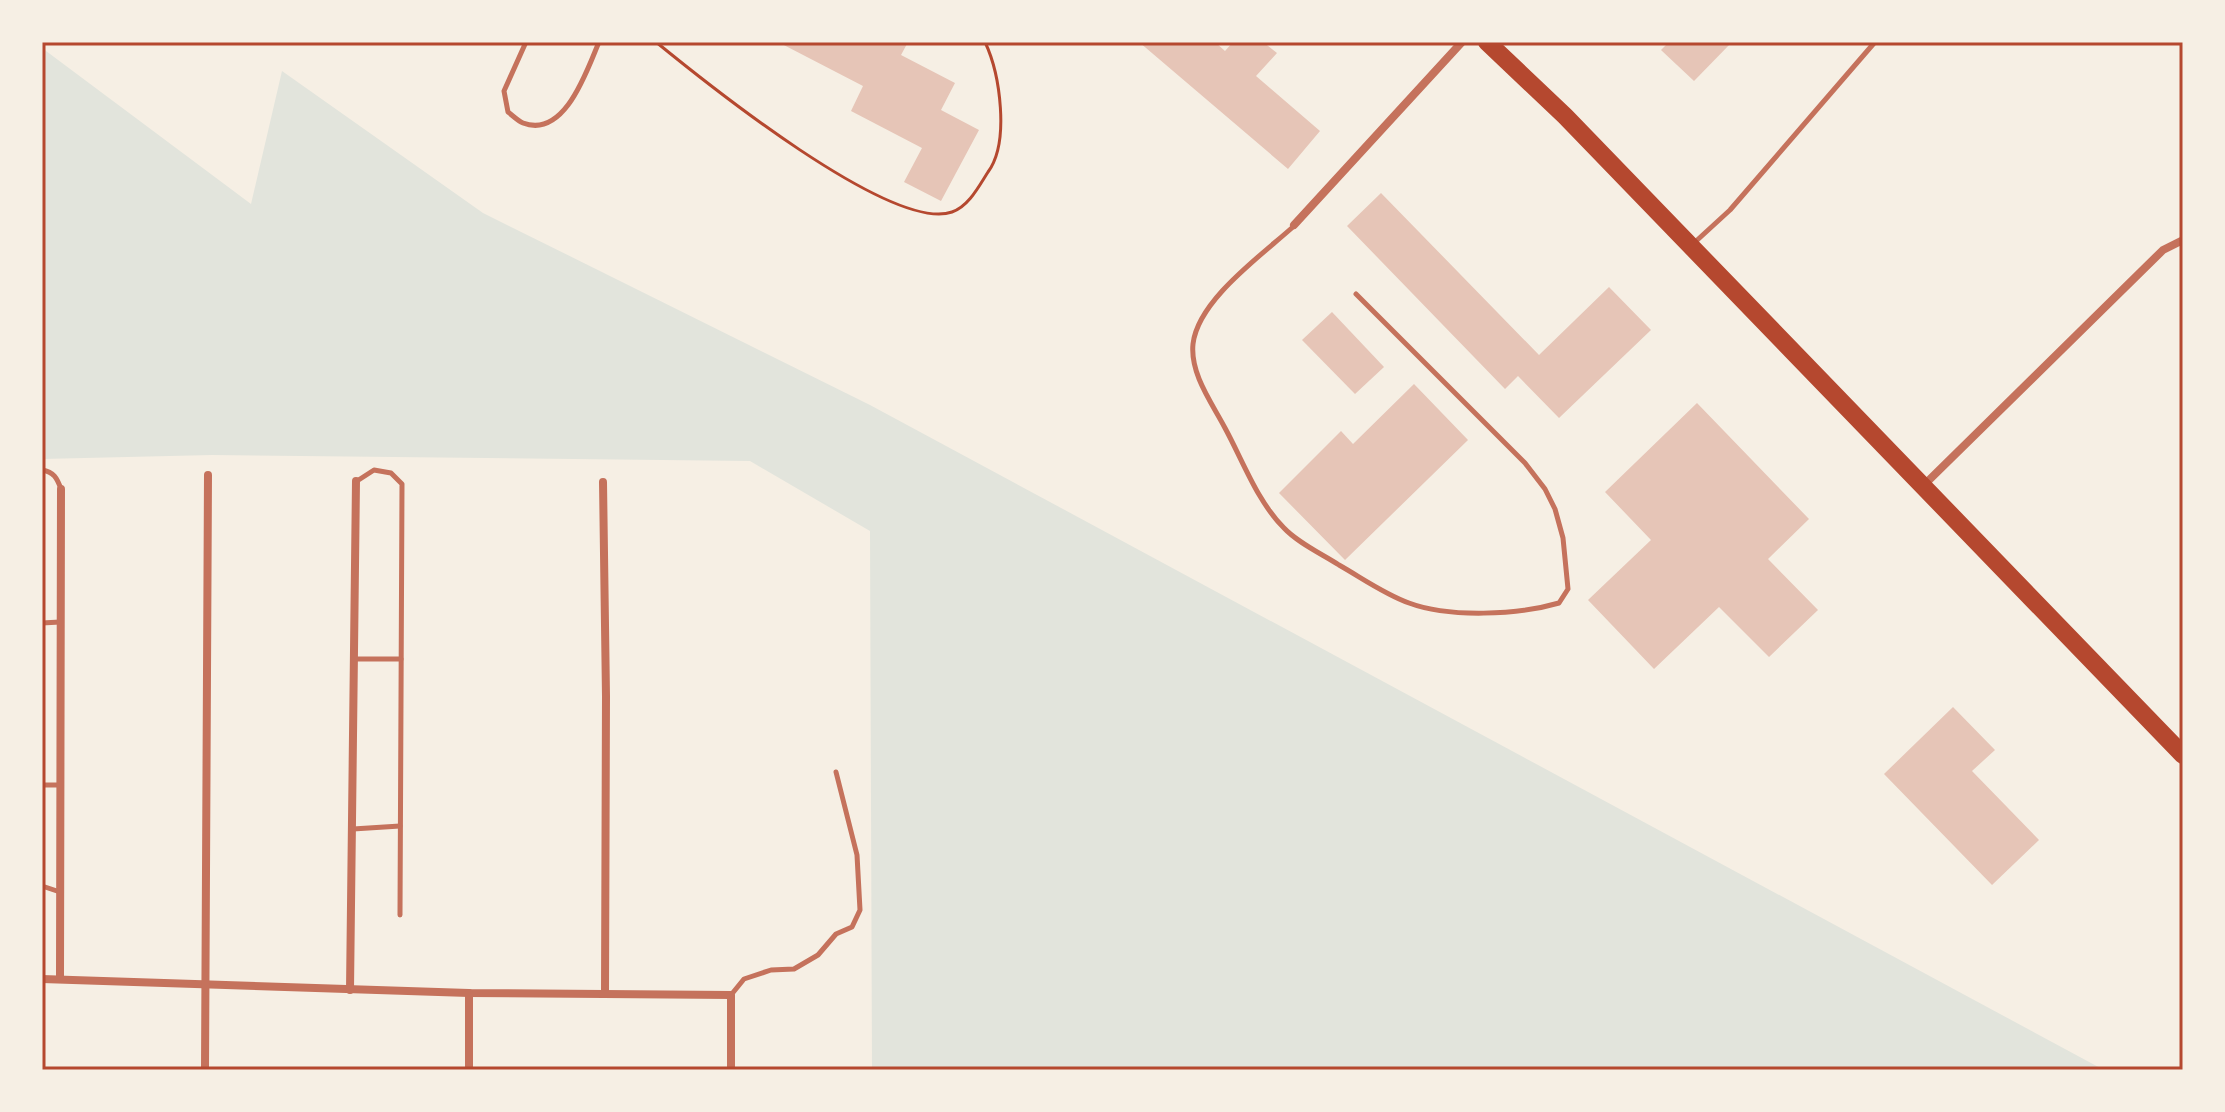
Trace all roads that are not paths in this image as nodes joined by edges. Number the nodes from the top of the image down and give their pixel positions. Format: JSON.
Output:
{"nodes":[{"id":1,"x":526,"y":42,"type":"edge"},
{"id":2,"x":599,"y":42,"type":"edge"},
{"id":3,"x":1462,"y":42,"type":"edge"},
{"id":4,"x":1487,"y":42,"type":"edge"},
{"id":5,"x":1875,"y":42,"type":"edge"},
{"id":6,"x":1294,"y":225,"type":"joint"},
{"id":7,"x":2183,"y":240,"type":"edge"},
{"id":8,"x":1691,"y":247,"type":"junction"},
{"id":9,"x":1356,"y":294,"type":"dead end"},
{"id":10,"x":42,"y":470,"type":"edge"},
{"id":11,"x":208,"y":475,"type":"dead end"},
{"id":12,"x":356,"y":481,"type":"joint"},
{"id":13,"x":603,"y":482,"type":"dead end"},
{"id":14,"x":1923,"y":486,"type":"junction"},
{"id":15,"x":61,"y":489,"type":"joint"},
{"id":16,"x":61,"y":622,"type":"junction"},
{"id":17,"x":42,"y":623,"type":"edge"},
{"id":18,"x":354,"y":659,"type":"junction"},
{"id":19,"x":401,"y":659,"type":"junction"},
{"id":20,"x":2183,"y":755,"type":"edge"},
{"id":21,"x":836,"y":772,"type":"dead end"},
{"id":22,"x":42,"y":785,"type":"edge"},
{"id":23,"x":61,"y":785,"type":"junction"},
{"id":24,"x":400,"y":826,"type":"junction"},
{"id":25,"x":352,"y":829,"type":"junction"},
{"id":26,"x":42,"y":886,"type":"edge"},
{"id":27,"x":61,"y":892,"type":"junction"},
{"id":28,"x":400,"y":915,"type":"dead end"},
{"id":29,"x":60,"y":978,"type":"junction"},
{"id":30,"x":42,"y":979,"type":"edge"},
{"id":31,"x":205,"y":985,"type":"junction"},
{"id":32,"x":350,"y":990,"type":"junction"},
{"id":33,"x":469,"y":993,"type":"junction"},
{"id":34,"x":605,"y":993,"type":"junction"},
{"id":35,"x":731,"y":995,"type":"junction"},
{"id":36,"x":205,"y":1070,"type":"edge"},
{"id":37,"x":469,"y":1070,"type":"edge"},
{"id":38,"x":731,"y":1070,"type":"edge"}],
"edges":[{"from":1,"to":2,"type":"lane"},
{"from":3,"to":6,"type":"street"},
{"from":4,"to":8,"type":"highway"},
{"from":5,"to":8,"type":"lane"},
{"from":6,"to":9,"type":"lane"},
{"from":7,"to":14,"type":"street"},
{"from":8,"to":14,"type":"highway"},
{"from":10,"to":15,"type":"lane"},
{"from":11,"to":31,"type":"street"},
{"from":12,"to":18,"type":"street"},
{"from":12,"to":19,"type":"lane"},
{"from":13,"to":34,"type":"street"},
{"from":14,"to":20,"type":"highway"},
{"from":15,"to":16,"type":"street"},
{"from":16,"to":17,"type":"lane"},
{"from":16,"to":23,"type":"street"},
{"from":18,"to":19,"type":"lane"},
{"from":18,"to":25,"type":"street"},
{"from":19,"to":24,"type":"lane"},
{"from":21,"to":35,"type":"lane"},
{"from":22,"to":23,"type":"lane"},
{"from":23,"to":27,"type":"street"},
{"from":24,"to":25,"type":"lane"},
{"from":24,"to":28,"type":"lane"},
{"from":25,"to":32,"type":"street"},
{"from":26,"to":27,"type":"lane"},
{"from":27,"to":29,"type":"street"},
{"from":29,"to":30,"type":"street"},
{"from":29,"to":31,"type":"street"},
{"from":31,"to":32,"type":"street"},
{"from":31,"to":36,"type":"street"},
{"from":32,"to":33,"type":"street"},
{"from":33,"to":34,"type":"street"},
{"from":33,"to":37,"type":"street"},
{"from":34,"to":35,"type":"street"},
{"from":35,"to":38,"type":"street"}]}
